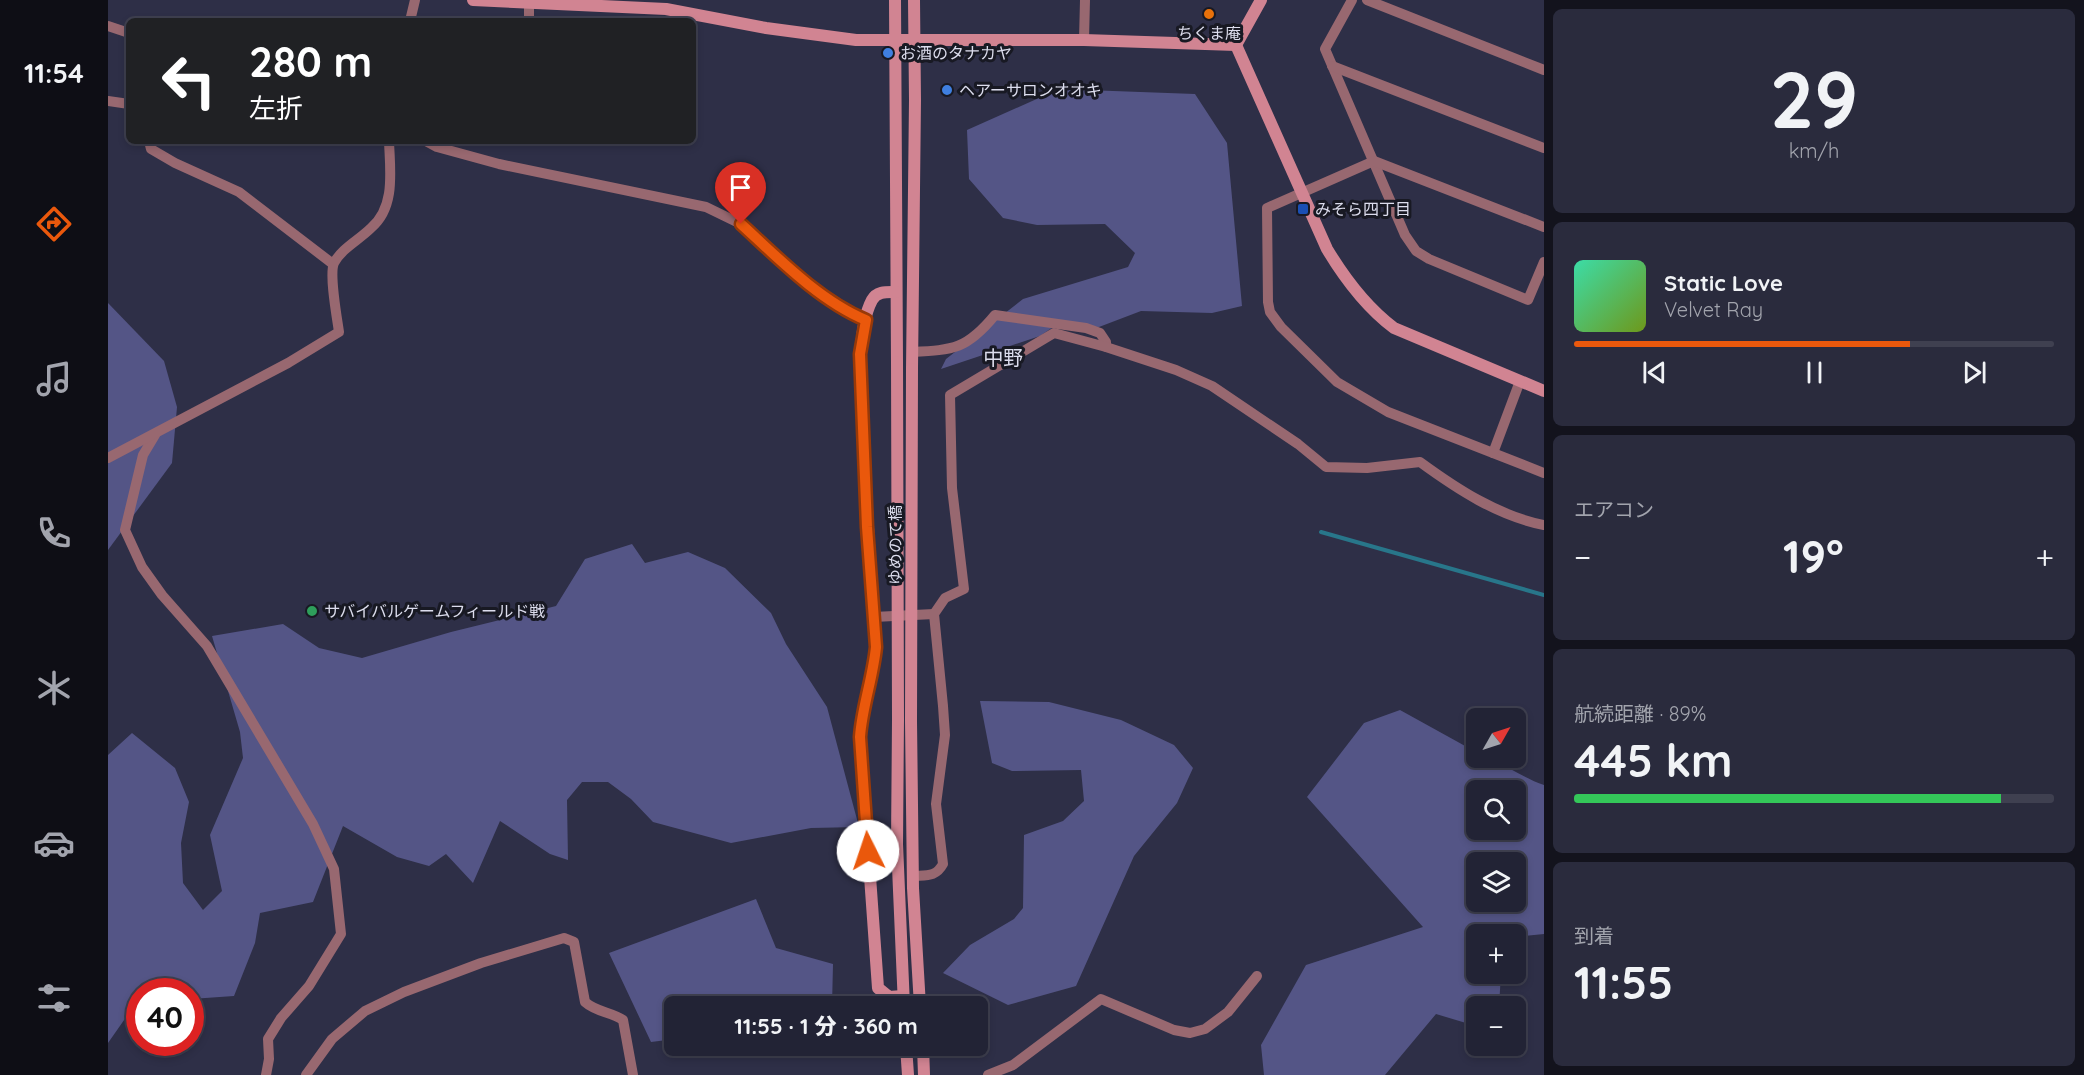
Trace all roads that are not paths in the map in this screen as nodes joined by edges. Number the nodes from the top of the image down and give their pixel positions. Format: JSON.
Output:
{"nodes":[{"id":1,"x":415,"y":0,"type":"edge"},
{"id":2,"x":472,"y":0,"type":"edge"},
{"id":3,"x":895,"y":0,"type":"edge"},
{"id":4,"x":914,"y":0,"type":"edge"},
{"id":5,"x":1085,"y":0,"type":"edge"},
{"id":6,"x":1261,"y":0,"type":"edge"},
{"id":7,"x":1352,"y":0,"type":"edge"},
{"id":8,"x":1367,"y":0,"type":"edge"},
{"id":9,"x":529,"y":2,"type":"junction"},
{"id":10,"x":411,"y":18,"type":"edge"},
{"id":11,"x":529,"y":18,"type":"edge"},
{"id":12,"x":108,"y":26,"type":"edge"},
{"id":13,"x":126,"y":32,"type":"edge"},
{"id":14,"x":1084,"y":40,"type":"junction"},
{"id":15,"x":895,"y":41,"type":"junction"},
{"id":16,"x":914,"y":42,"type":"junction"},
{"id":17,"x":1236,"y":45,"type":"junction"},
{"id":18,"x":1332,"y":66,"type":"junction"},
{"id":19,"x":1544,"y":70,"type":"edge"},
{"id":20,"x":108,"y":101,"type":"edge"},
{"id":21,"x":126,"y":104,"type":"edge"},
{"id":22,"x":150,"y":144,"type":"edge"},
{"id":23,"x":390,"y":144,"type":"edge"},
{"id":24,"x":432,"y":144,"type":"edge"},
{"id":25,"x":1544,"y":148,"type":"edge"},
{"id":26,"x":1374,"y":161,"type":"junction"},
{"id":27,"x":1302,"y":193,"type":"junction"},
{"id":28,"x":1544,"y":226,"type":"edge"},
{"id":29,"x":1544,"y":262,"type":"edge"},
{"id":30,"x":333,"y":264,"type":"junction"},
{"id":31,"x":896,"y":292,"type":"junction"},
{"id":32,"x":866,"y":320,"type":"junction"},
{"id":33,"x":1106,"y":347,"type":"junction"},
{"id":34,"x":912,"y":352,"type":"junction"},
{"id":35,"x":1520,"y":381,"type":"junction"},
{"id":36,"x":1544,"y":391,"type":"edge"},
{"id":37,"x":154,"y":435,"type":"junction"},
{"id":38,"x":1493,"y":453,"type":"junction"},
{"id":39,"x":108,"y":458,"type":"edge"},
{"id":40,"x":1544,"y":473,"type":"edge"},
{"id":41,"x":1544,"y":525,"type":"edge"},
{"id":42,"x":934,"y":614,"type":"junction"},
{"id":43,"x":874,"y":617,"type":"junction"},
{"id":44,"x":913,"y":876,"type":"junction"},
{"id":45,"x":1257,"y":976,"type":"dead end"},
{"id":46,"x":888,"y":996,"type":"edge"},
{"id":47,"x":903,"y":996,"type":"edge"},
{"id":48,"x":919,"y":996,"type":"edge"},
{"id":49,"x":907,"y":1056,"type":"edge"},
{"id":50,"x":923,"y":1056,"type":"edge"},
{"id":51,"x":266,"y":1075,"type":"edge"},
{"id":52,"x":306,"y":1075,"type":"edge"},
{"id":53,"x":633,"y":1075,"type":"edge"},
{"id":54,"x":908,"y":1075,"type":"edge"},
{"id":55,"x":924,"y":1075,"type":"edge"},
{"id":56,"x":988,"y":1075,"type":"edge"}],
"edges":[{"from":1,"to":10,"type":"street"},
{"from":2,"to":9,"type":"street"},
{"from":3,"to":15,"type":"street","name":"ゆめのて橋"},
{"from":4,"to":16,"type":"street","name":"ゆめのて橋"},
{"from":5,"to":14,"type":"street"},
{"from":6,"to":17,"type":"street"},
{"from":7,"to":18,"type":"street"},
{"from":8,"to":19,"type":"street"},
{"from":9,"to":11,"type":"street"},
{"from":9,"to":15,"type":"street"},
{"from":12,"to":13,"type":"street"},
{"from":14,"to":16,"type":"street"},
{"from":14,"to":17,"type":"street"},
{"from":15,"to":16,"type":"street"},
{"from":15,"to":31,"type":"street","name":"ゆめのて橋"},
{"from":16,"to":34,"type":"street","name":"ゆめのて橋"},
{"from":17,"to":27,"type":"street"},
{"from":18,"to":25,"type":"street"},
{"from":18,"to":26,"type":"street"},
{"from":20,"to":21,"type":"street"},
{"from":22,"to":30,"type":"street"},
{"from":23,"to":30,"type":"street"},
{"from":24,"to":32,"type":"street"},
{"from":26,"to":27,"type":"street"},
{"from":26,"to":28,"type":"street"},
{"from":26,"to":29,"type":"street"},
{"from":27,"to":35,"type":"street"},
{"from":27,"to":38,"type":"street"},
{"from":30,"to":37,"type":"street"},
{"from":31,"to":32,"type":"street"},
{"from":31,"to":47,"type":"street","name":"ゆめのて橋","bridge":true},
{"from":32,"to":43,"type":"street"},
{"from":33,"to":34,"type":"street"},
{"from":33,"to":41,"type":"street"},
{"from":33,"to":42,"type":"street"},
{"from":34,"to":44,"type":"street","name":"ゆめのて橋","bridge":true},
{"from":35,"to":36,"type":"street"},
{"from":35,"to":38,"type":"street"},
{"from":37,"to":39,"type":"street"},
{"from":37,"to":51,"type":"street"},
{"from":38,"to":40,"type":"street"},
{"from":42,"to":43,"type":"street"},
{"from":42,"to":44,"type":"street"},
{"from":43,"to":46,"type":"street"},
{"from":44,"to":48,"type":"street","name":"ゆめのて橋"},
{"from":45,"to":56,"type":"street"},
{"from":49,"to":54,"type":"street"},
{"from":50,"to":55,"type":"street"},
{"from":52,"to":53,"type":"street"}]}
